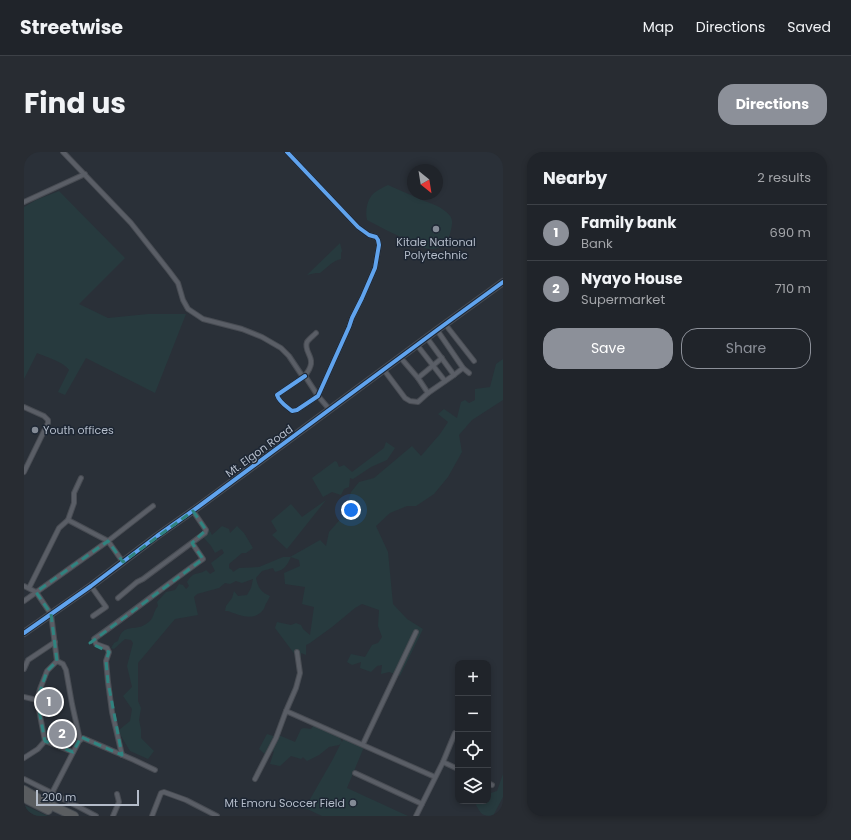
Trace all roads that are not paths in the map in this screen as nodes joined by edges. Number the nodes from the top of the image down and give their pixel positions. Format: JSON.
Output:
{"nodes":[{"id":1,"x":63,"y":152,"type":"edge"},
{"id":2,"x":287,"y":152,"type":"edge"},
{"id":3,"x":85,"y":174,"type":"junction"},
{"id":4,"x":24,"y":202,"type":"edge"},
{"id":5,"x":503,"y":282,"type":"edge"},
{"id":6,"x":445,"y":324,"type":"junction"},
{"id":7,"x":436,"y":330,"type":"junction"},
{"id":8,"x":316,"y":332,"type":"dead end"},
{"id":9,"x":427,"y":338,"type":"junction"},
{"id":10,"x":417,"y":345,"type":"junction"},
{"id":11,"x":400,"y":357,"type":"junction"},
{"id":12,"x":442,"y":358,"type":"junction"},
{"id":13,"x":474,"y":361,"type":"dead end"},
{"id":14,"x":433,"y":366,"type":"junction"},
{"id":15,"x":464,"y":368,"type":"junction"},
{"id":16,"x":384,"y":370,"type":"junction"},
{"id":17,"x":469,"y":373,"type":"dead end"},
{"id":18,"x":454,"y":375,"type":"junction"},
{"id":19,"x":304,"y":376,"type":"junction"},
{"id":20,"x":418,"y":378,"type":"junction"},
{"id":21,"x":445,"y":382,"type":"junction"},
{"id":22,"x":428,"y":393,"type":"junction"},
{"id":23,"x":318,"y":396,"type":"junction"},
{"id":24,"x":24,"y":406,"type":"edge"},
{"id":25,"x":330,"y":410,"type":"junction"},
{"id":26,"x":24,"y":472,"type":"edge"},
{"id":27,"x":81,"y":478,"type":"dead end"},
{"id":28,"x":153,"y":506,"type":"dead end"},
{"id":29,"x":193,"y":511,"type":"junction"},
{"id":30,"x":68,"y":520,"type":"junction"},
{"id":31,"x":108,"y":540,"type":"junction"},
{"id":32,"x":192,"y":543,"type":"junction"},
{"id":33,"x":123,"y":562,"type":"junction"},
{"id":34,"x":24,"y":586,"type":"edge"},
{"id":35,"x":91,"y":586,"type":"junction"},
{"id":36,"x":29,"y":588,"type":"junction"},
{"id":37,"x":36,"y":592,"type":"junction"},
{"id":38,"x":118,"y":598,"type":"dead end"},
{"id":39,"x":24,"y":601,"type":"edge"},
{"id":40,"x":51,"y":614,"type":"junction"},
{"id":41,"x":93,"y":616,"type":"dead end"},
{"id":42,"x":416,"y":632,"type":"dead end"},
{"id":43,"x":24,"y":633,"type":"edge"},
{"id":44,"x":55,"y":642,"type":"junction"},
{"id":45,"x":297,"y":652,"type":"dead end"},
{"id":46,"x":57,"y":661,"type":"junction"},
{"id":47,"x":24,"y":669,"type":"edge"},
{"id":48,"x":24,"y":697,"type":"edge"},
{"id":49,"x":37,"y":700,"type":"junction"},
{"id":50,"x":286,"y":711,"type":"junction"},
{"id":51,"x":455,"y":733,"type":"dead end"},
{"id":52,"x":80,"y":740,"type":"junction"},
{"id":53,"x":45,"y":741,"type":"junction"},
{"id":54,"x":363,"y":744,"type":"junction"},
{"id":55,"x":73,"y":752,"type":"junction"},
{"id":56,"x":122,"y":755,"type":"junction"},
{"id":57,"x":24,"y":758,"type":"edge"},
{"id":58,"x":443,"y":762,"type":"junction"},
{"id":59,"x":456,"y":768,"type":"edge"},
{"id":60,"x":155,"y":770,"type":"dead end"},
{"id":61,"x":355,"y":773,"type":"dead end"},
{"id":62,"x":435,"y":776,"type":"junction"},
{"id":63,"x":24,"y":779,"type":"edge"},
{"id":64,"x":255,"y":779,"type":"dead end"},
{"id":65,"x":24,"y":790,"type":"edge"},
{"id":66,"x":52,"y":792,"type":"junction"},
{"id":67,"x":117,"y":794,"type":"dead end"},
{"id":68,"x":24,"y":798,"type":"edge"},
{"id":69,"x":422,"y":804,"type":"junction"},
{"id":70,"x":417,"y":815,"type":"edge"},
{"id":71,"x":62,"y":816,"type":"edge"},
{"id":72,"x":74,"y":816,"type":"edge"},
{"id":73,"x":96,"y":816,"type":"edge"},
{"id":74,"x":113,"y":816,"type":"edge"},
{"id":75,"x":152,"y":816,"type":"edge"},
{"id":76,"x":217,"y":816,"type":"edge"},
{"id":77,"x":422,"y":816,"type":"edge"}],
"edges":[{"from":1,"to":3,"type":"street"},
{"from":2,"to":23,"type":"street"},
{"from":3,"to":4,"type":"street"},
{"from":3,"to":19,"type":"street"},
{"from":5,"to":6,"type":"street","name":"Mt. Elgon Road"},
{"from":6,"to":7,"type":"street","name":"Mt. Elgon Road"},
{"from":6,"to":13,"type":"street"},
{"from":7,"to":9,"type":"street","name":"Mt. Elgon Road"},
{"from":7,"to":15,"type":"street"},
{"from":8,"to":19,"type":"street"},
{"from":9,"to":10,"type":"street","name":"Mt. Elgon Road"},
{"from":9,"to":12,"type":"street"},
{"from":10,"to":11,"type":"street","name":"Mt. Elgon Road"},
{"from":10,"to":14,"type":"street"},
{"from":11,"to":16,"type":"street","name":"Mt. Elgon Road"},
{"from":11,"to":20,"type":"street"},
{"from":12,"to":14,"type":"street"},
{"from":12,"to":18,"type":"street"},
{"from":14,"to":20,"type":"street"},
{"from":14,"to":21,"type":"street"},
{"from":15,"to":17,"type":"street"},
{"from":15,"to":18,"type":"street"},
{"from":16,"to":22,"type":"street"},
{"from":16,"to":25,"type":"street","name":"Mt. Elgon Road"},
{"from":18,"to":21,"type":"street"},
{"from":19,"to":23,"type":"street"},
{"from":19,"to":23,"type":"street"},
{"from":20,"to":22,"type":"street"},
{"from":21,"to":22,"type":"street"},
{"from":23,"to":25,"type":"street"},
{"from":24,"to":26,"type":"street"},
{"from":25,"to":29,"type":"street","name":"Mt. Elgon Road"},
{"from":27,"to":30,"type":"street"},
{"from":28,"to":31,"type":"street"},
{"from":29,"to":32,"type":"street"},
{"from":29,"to":33,"type":"street","name":"Mt. Elgon Road"},
{"from":30,"to":31,"type":"street"},
{"from":30,"to":36,"type":"street"},
{"from":31,"to":33,"type":"street"},
{"from":31,"to":37,"type":"street"},
{"from":32,"to":38,"type":"street"},
{"from":32,"to":56,"type":"street"},
{"from":33,"to":35,"type":"street","name":"Mt. Elgon Road"},
{"from":34,"to":36,"type":"street"},
{"from":35,"to":40,"type":"street","name":"Mt. Elgon Road"},
{"from":35,"to":41,"type":"street"},
{"from":36,"to":37,"type":"street"},
{"from":37,"to":39,"type":"street"},
{"from":37,"to":40,"type":"street"},
{"from":40,"to":43,"type":"street","name":"Mt. Elgon Road"},
{"from":40,"to":44,"type":"street"},
{"from":42,"to":54,"type":"street"},
{"from":44,"to":46,"type":"street"},
{"from":44,"to":47,"type":"street"},
{"from":45,"to":50,"type":"street"},
{"from":46,"to":49,"type":"street"},
{"from":46,"to":52,"type":"street"},
{"from":48,"to":49,"type":"street"},
{"from":49,"to":53,"type":"street"},
{"from":50,"to":54,"type":"street"},
{"from":50,"to":64,"type":"street"},
{"from":51,"to":58,"type":"street"},
{"from":52,"to":55,"type":"street"},
{"from":52,"to":56,"type":"street"},
{"from":53,"to":55,"type":"street"},
{"from":53,"to":57,"type":"street"},
{"from":54,"to":62,"type":"street"},
{"from":55,"to":66,"type":"street"},
{"from":56,"to":60,"type":"street"},
{"from":58,"to":59,"type":"street"},
{"from":58,"to":62,"type":"street"},
{"from":61,"to":69,"type":"street"},
{"from":62,"to":69,"type":"street"},
{"from":63,"to":66,"type":"street"},
{"from":65,"to":72,"type":"highway"},
{"from":66,"to":73,"type":"street"},
{"from":67,"to":74,"type":"street"},
{"from":68,"to":71,"type":"highway"},
{"from":69,"to":70,"type":"street"},
{"from":70,"to":77,"type":"street"},
{"from":75,"to":76,"type":"street"}]}
